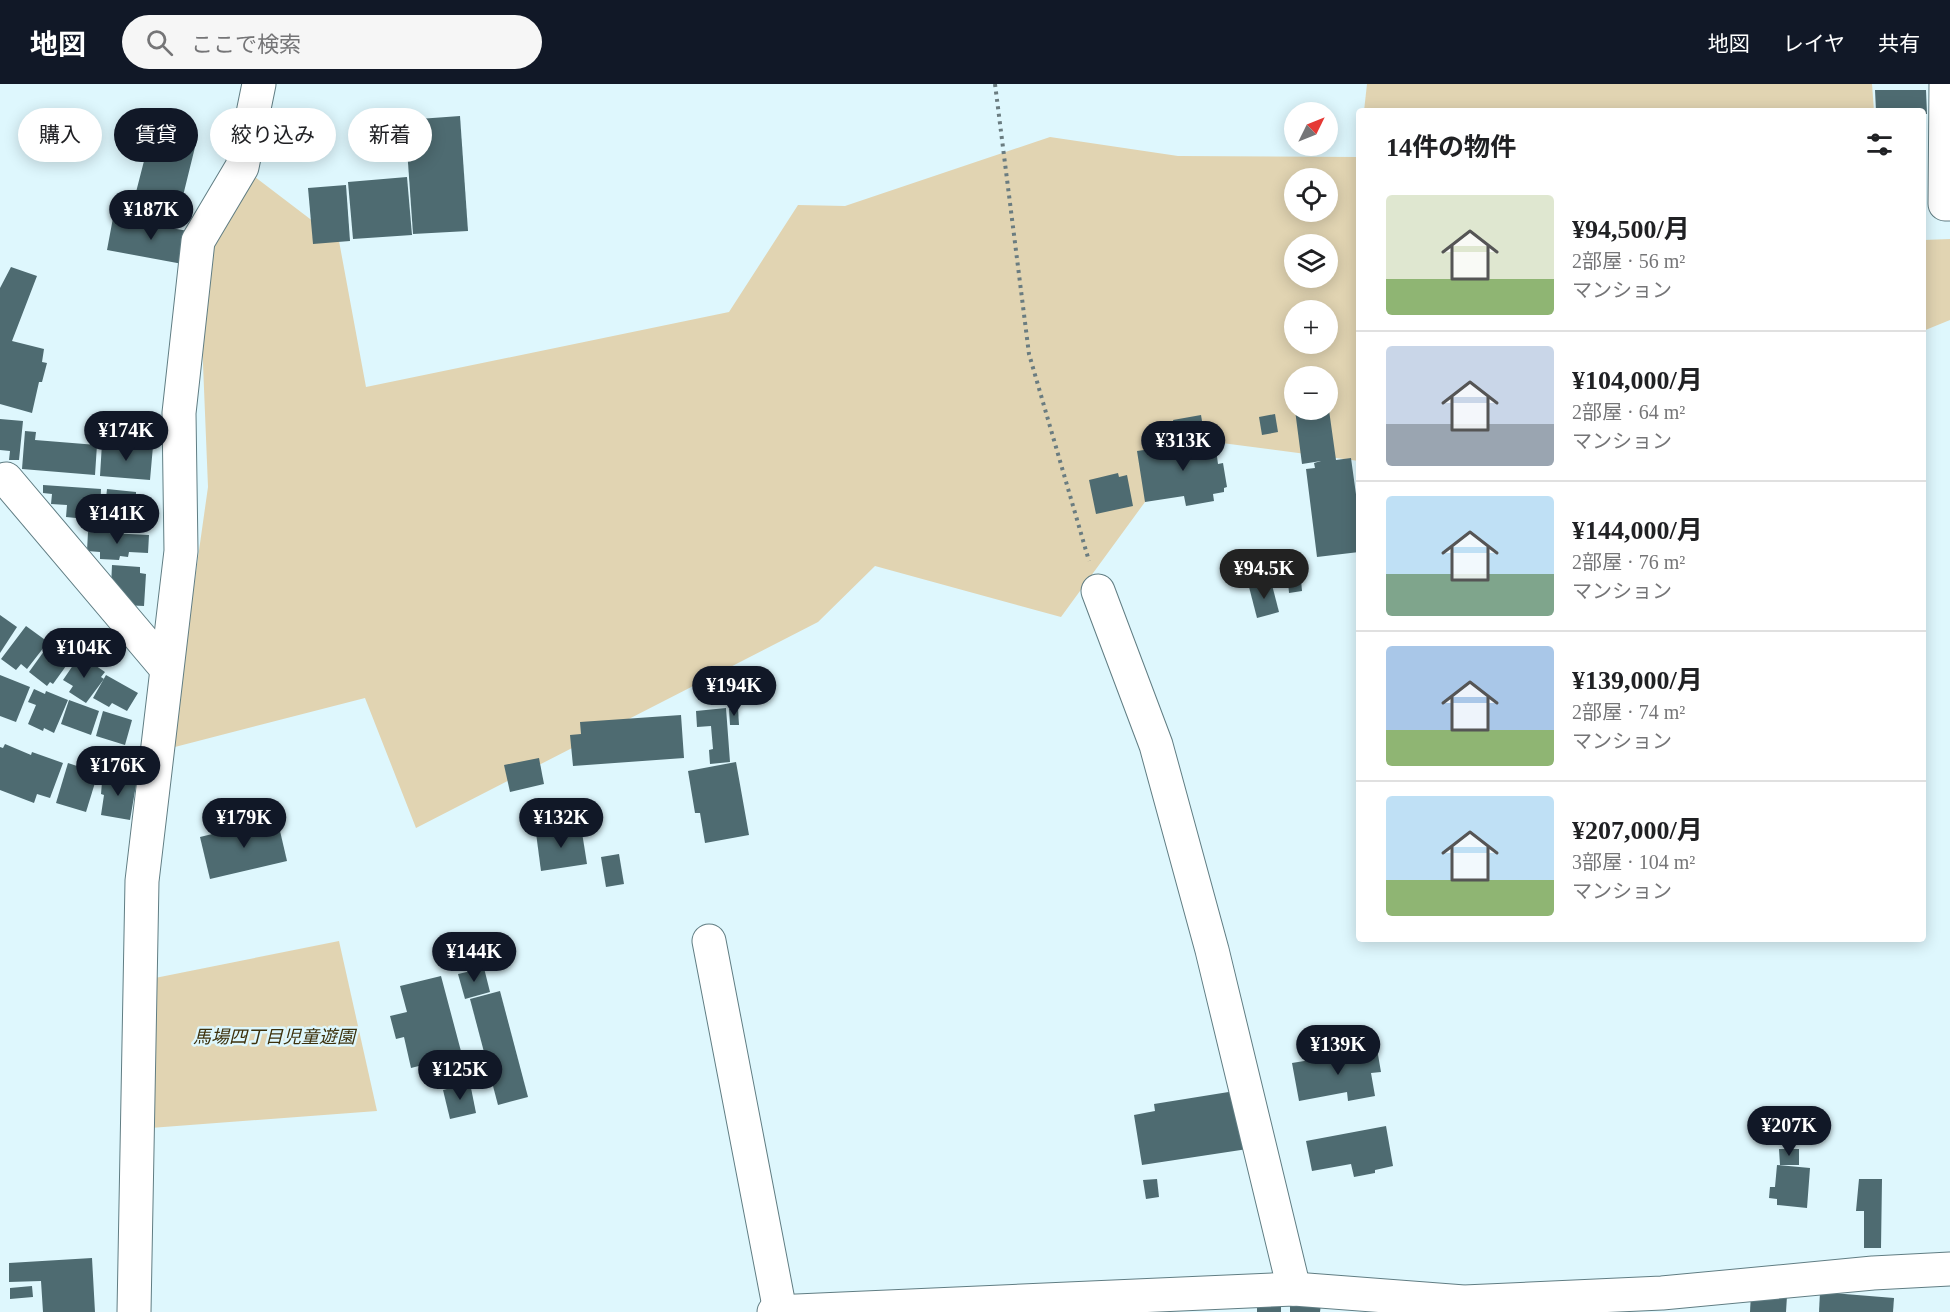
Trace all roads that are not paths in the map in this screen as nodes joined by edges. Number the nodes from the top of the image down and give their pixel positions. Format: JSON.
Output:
{"nodes":[{"id":1,"x":259,"y":84,"type":"edge"},
{"id":2,"x":1946,"y":84,"type":"edge"},
{"id":3,"x":1950,"y":204,"type":"edge"},
{"id":4,"x":6,"y":479,"type":"dead end"},
{"id":5,"x":1098,"y":591,"type":"road end"},
{"id":6,"x":166,"y":668,"type":"junction"},
{"id":7,"x":709,"y":941,"type":"dead end"},
{"id":8,"x":1950,"y":1269,"type":"edge"},
{"id":9,"x":1294,"y":1289,"type":"junction"},
{"id":10,"x":1027,"y":1306,"type":"edge"},
{"id":11,"x":780,"y":1311,"type":"edge"},
{"id":12,"x":134,"y":1312,"type":"edge"},
{"id":13,"x":774,"y":1312,"type":"edge"}],
"edges":[{"from":1,"to":6,"type":"street"},
{"from":2,"to":3,"type":"street"},
{"from":4,"to":6,"type":"street"},
{"from":5,"to":9,"type":"street"},
{"from":6,"to":12,"type":"street"},
{"from":7,"to":11,"type":"street"},
{"from":8,"to":9,"type":"street"},
{"from":9,"to":10,"type":"street"},
{"from":10,"to":11,"type":"street"},
{"from":11,"to":13,"type":"street"}]}
